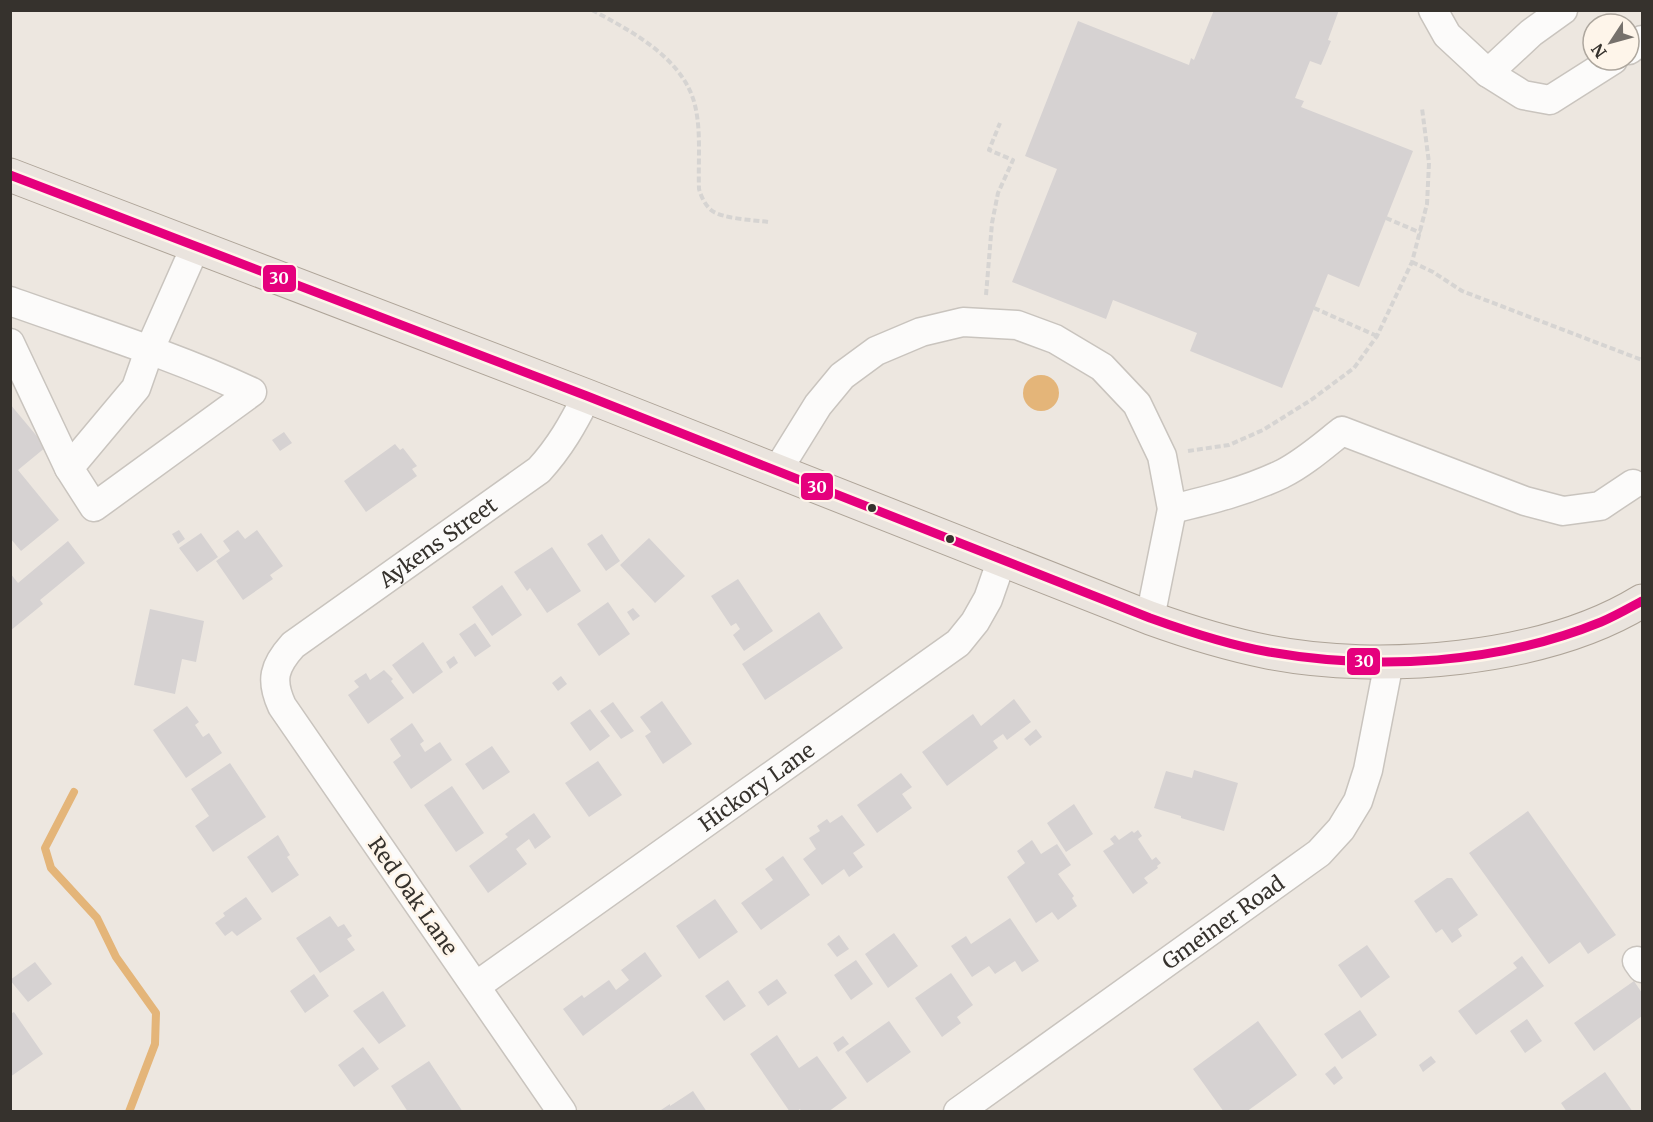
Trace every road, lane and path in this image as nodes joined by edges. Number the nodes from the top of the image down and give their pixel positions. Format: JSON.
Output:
{"nodes":[{"id":1,"x":592,"y":10,"type":"edge"},
{"id":2,"x":1433,"y":10,"type":"edge"},
{"id":3,"x":1563,"y":10,"type":"edge"},
{"id":4,"x":1594,"y":72,"type":"edge"},
{"id":5,"x":1488,"y":73,"type":"junction"},
{"id":6,"x":1422,"y":108,"type":"dead end"},
{"id":7,"x":1000,"y":123,"type":"dead end"},
{"id":8,"x":10,"y":174,"type":"edge"},
{"id":9,"x":1386,"y":218,"type":"dead end"},
{"id":10,"x":768,"y":222,"type":"dead end"},
{"id":11,"x":1421,"y":234,"type":"junction"},
{"id":12,"x":196,"y":245,"type":"junction"},
{"id":13,"x":1412,"y":262,"type":"junction"},
{"id":14,"x":10,"y":301,"type":"edge"},
{"id":15,"x":986,"y":302,"type":"dead end"},
{"id":16,"x":1314,"y":308,"type":"dead end"},
{"id":17,"x":1377,"y":336,"type":"junction"},
{"id":18,"x":10,"y":343,"type":"edge"},
{"id":19,"x":149,"y":351,"type":"junction"},
{"id":20,"x":1642,"y":360,"type":"edge"},
{"id":21,"x":587,"y":396,"type":"junction"},
{"id":22,"x":1179,"y":453,"type":"dead end"},
{"id":23,"x":69,"y":468,"type":"junction"},
{"id":24,"x":777,"y":471,"type":"junction"},
{"id":25,"x":1633,"y":484,"type":"dead end"},
{"id":26,"x":1172,"y":509,"type":"junction"},
{"id":27,"x":1002,"y":559,"type":"junction"},
{"id":28,"x":1642,"y":601,"type":"edge"},
{"id":29,"x":1150,"y":618,"type":"junction"},
{"id":30,"x":1389,"y":662,"type":"junction"},
{"id":31,"x":275,"y":676,"type":"joint"},
{"id":32,"x":476,"y":986,"type":"junction"},
{"id":33,"x":562,"y":1112,"type":"edge"},
{"id":34,"x":958,"y":1112,"type":"edge"}],
"edges":[{"from":1,"to":10,"type":"path"},
{"from":2,"to":5,"type":"street"},
{"from":3,"to":5,"type":"street"},
{"from":4,"to":5,"type":"street"},
{"from":6,"to":11,"type":"path"},
{"from":7,"to":15,"type":"path"},
{"from":8,"to":12,"type":"main road"},
{"from":9,"to":11,"type":"path"},
{"from":11,"to":13,"type":"path"},
{"from":12,"to":19,"type":"street"},
{"from":12,"to":21,"type":"main road"},
{"from":13,"to":17,"type":"path"},
{"from":13,"to":20,"type":"path"},
{"from":14,"to":19,"type":"street"},
{"from":16,"to":17,"type":"path"},
{"from":17,"to":22,"type":"path"},
{"from":18,"to":23,"type":"street"},
{"from":19,"to":23,"type":"street"},
{"from":19,"to":23,"type":"street"},
{"from":21,"to":24,"type":"main road"},
{"from":21,"to":31,"type":"street","name":"Aykens Street"},
{"from":24,"to":26,"type":"street"},
{"from":24,"to":27,"type":"main road"},
{"from":25,"to":26,"type":"street"},
{"from":26,"to":29,"type":"street"},
{"from":27,"to":29,"type":"main road"},
{"from":27,"to":32,"type":"street","name":"Hickory Lane"},
{"from":28,"to":30,"type":"main road"},
{"from":29,"to":30,"type":"main road"},
{"from":30,"to":34,"type":"street","name":"Gmeiner Road"},
{"from":31,"to":32,"type":"street","name":"Red Oak Lane"},
{"from":32,"to":33,"type":"street","name":"Red Oak Lane"}]}
